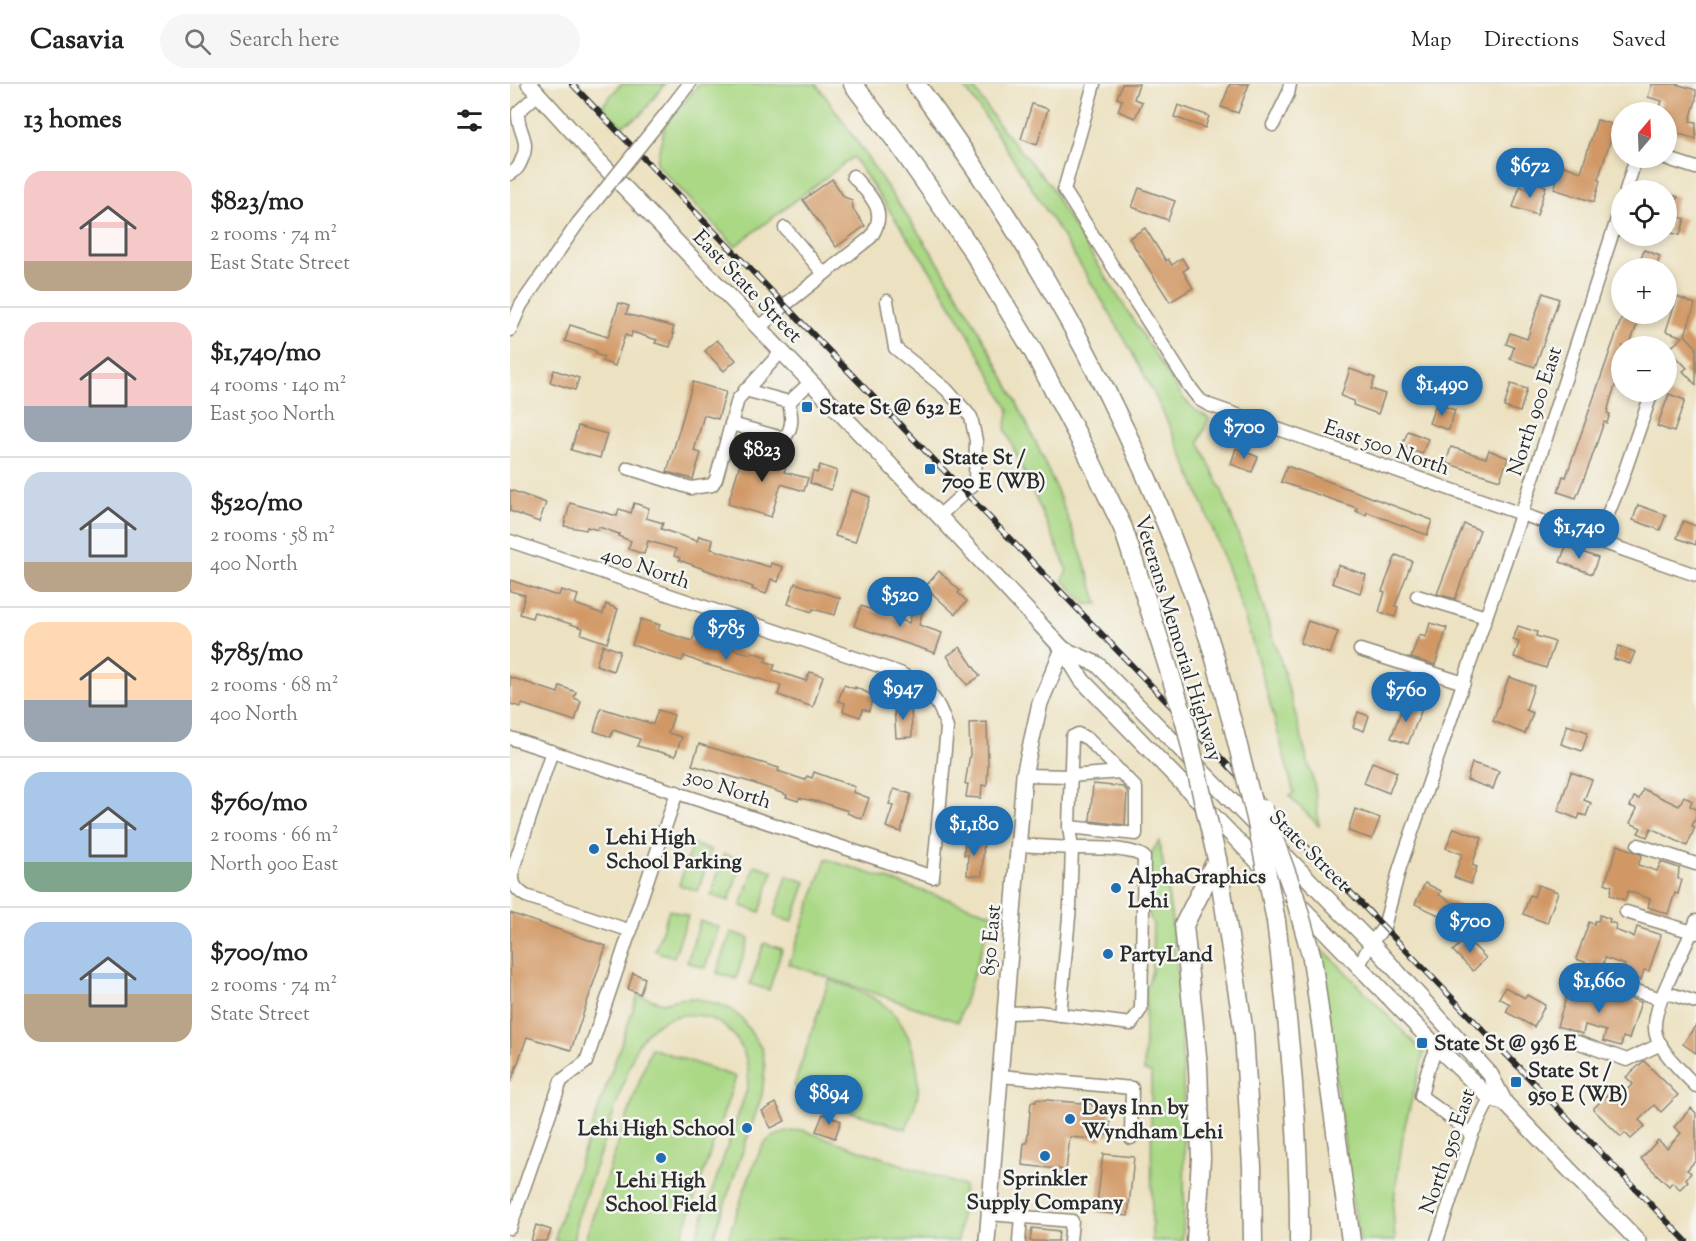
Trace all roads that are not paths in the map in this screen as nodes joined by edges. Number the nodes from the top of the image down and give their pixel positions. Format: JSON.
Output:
{"nodes":[{"id":1,"x":689,"y":84,"type":"edge"},
{"id":2,"x":853,"y":84,"type":"edge"},
{"id":3,"x":916,"y":84,"type":"edge"},
{"id":4,"x":1094,"y":84,"type":"edge"},
{"id":5,"x":1290,"y":84,"type":"edge"},
{"id":6,"x":533,"y":89,"type":"edge"},
{"id":7,"x":514,"y":108,"type":"edge"},
{"id":8,"x":1273,"y":125,"type":"dead end"},
{"id":9,"x":1677,"y":162,"type":"edge"},
{"id":10,"x":1696,"y":168,"type":"edge"},
{"id":11,"x":510,"y":174,"type":"edge"},
{"id":12,"x":853,"y":176,"type":"dead end"},
{"id":13,"x":785,"y":228,"type":"dead end"},
{"id":14,"x":1611,"y":238,"type":"edge"},
{"id":15,"x":824,"y":274,"type":"junction"},
{"id":16,"x":887,"y":302,"type":"dead end"},
{"id":17,"x":760,"y":327,"type":"junction"},
{"id":18,"x":510,"y":330,"type":"edge"},
{"id":19,"x":782,"y":351,"type":"junction"},
{"id":20,"x":811,"y":382,"type":"junction"},
{"id":21,"x":745,"y":390,"type":"junction"},
{"id":22,"x":789,"y":402,"type":"junction"},
{"id":23,"x":1649,"y":402,"type":"edge"},
{"id":24,"x":731,"y":424,"type":"junction"},
{"id":25,"x":628,"y":468,"type":"dead end"},
{"id":26,"x":1521,"y":514,"type":"junction"},
{"id":27,"x":939,"y":516,"type":"junction"},
{"id":28,"x":1598,"y":541,"type":"junction"},
{"id":29,"x":510,"y":542,"type":"edge"},
{"id":30,"x":1696,"y":575,"type":"edge"},
{"id":31,"x":1417,"y":596,"type":"dead end"},
{"id":32,"x":1486,"y":617,"type":"junction"},
{"id":33,"x":1063,"y":649,"type":"junction"},
{"id":34,"x":1360,"y":650,"type":"dead end"},
{"id":35,"x":1464,"y":683,"type":"junction"},
{"id":36,"x":510,"y":738,"type":"edge"},
{"id":37,"x":552,"y":751,"type":"junction"},
{"id":38,"x":1245,"y":770,"type":"junction"},
{"id":39,"x":1121,"y":772,"type":"junction"},
{"id":40,"x":1024,"y":775,"type":"junction"},
{"id":41,"x":1070,"y":776,"type":"junction"},
{"id":42,"x":677,"y":792,"type":"junction"},
{"id":43,"x":1069,"y":827,"type":"junction"},
{"id":44,"x":1018,"y":844,"type":"junction"},
{"id":45,"x":1638,"y":845,"type":"dead end"},
{"id":46,"x":1072,"y":848,"type":"junction"},
{"id":47,"x":1217,"y":859,"type":"junction"},
{"id":48,"x":1696,"y":864,"type":"edge"},
{"id":49,"x":933,"y":877,"type":"joint"},
{"id":50,"x":1626,"y":912,"type":"dead end"},
{"id":51,"x":1695,"y":929,"type":"edge"},
{"id":52,"x":631,"y":931,"type":"junction"},
{"id":53,"x":1371,"y":943,"type":"junction"},
{"id":54,"x":1358,"y":967,"type":"junction"},
{"id":55,"x":1593,"y":976,"type":"dead end"},
{"id":56,"x":1663,"y":995,"type":"junction"},
{"id":57,"x":1696,"y":1002,"type":"edge"},
{"id":58,"x":1005,"y":1013,"type":"junction"},
{"id":59,"x":1060,"y":1015,"type":"junction"},
{"id":60,"x":1658,"y":1040,"type":"junction"},
{"id":61,"x":1577,"y":1042,"type":"dead end"},
{"id":62,"x":1437,"y":1047,"type":"junction"},
{"id":63,"x":1000,"y":1076,"type":"junction"},
{"id":64,"x":1696,"y":1086,"type":"edge"},
{"id":65,"x":1498,"y":1100,"type":"junction"},
{"id":66,"x":1472,"y":1134,"type":"junction"},
{"id":67,"x":1131,"y":1138,"type":"dead end"},
{"id":68,"x":989,"y":1214,"type":"junction"},
{"id":69,"x":1021,"y":1216,"type":"junction"},
{"id":70,"x":510,"y":1228,"type":"edge"},
{"id":71,"x":987,"y":1241,"type":"edge"},
{"id":72,"x":1019,"y":1241,"type":"edge"},
{"id":73,"x":1070,"y":1241,"type":"edge"},
{"id":74,"x":1196,"y":1241,"type":"edge"},
{"id":75,"x":1253,"y":1241,"type":"edge"},
{"id":76,"x":1299,"y":1241,"type":"edge"},
{"id":77,"x":1351,"y":1241,"type":"edge"},
{"id":78,"x":1437,"y":1241,"type":"edge"},
{"id":79,"x":1638,"y":1241,"type":"edge"}],
"edges":[{"from":1,"to":18,"type":"street","bridge":true},
{"from":2,"to":47,"type":"highway","name":"Veterans Memorial Highway","bridge":true},
{"from":3,"to":38,"type":"highway","name":"Veterans Memorial Highway","bridge":true},
{"from":4,"to":26,"type":"street","name":"East 500 North"},
{"from":5,"to":8,"type":"street"},
{"from":6,"to":7,"type":"street"},
{"from":6,"to":17,"type":"main road","name":"East State Street"},
{"from":7,"to":11,"type":"street"},
{"from":9,"to":10,"type":"street"},
{"from":12,"to":15,"type":"street"},
{"from":13,"to":15,"type":"street"},
{"from":14,"to":26,"type":"street","name":"North 900 East"},
{"from":15,"to":17,"type":"street"},
{"from":16,"to":27,"type":"street"},
{"from":17,"to":19,"type":"main road","name":"East State Street"},
{"from":19,"to":20,"type":"main road","name":"East State Street"},
{"from":19,"to":21,"type":"street"},
{"from":20,"to":22,"type":"street"},
{"from":20,"to":27,"type":"main road","name":"East State Street"},
{"from":21,"to":22,"type":"street"},
{"from":21,"to":24,"type":"street"},
{"from":22,"to":24,"type":"street"},
{"from":23,"to":28,"type":"street"},
{"from":24,"to":25,"type":"street"},
{"from":26,"to":28,"type":"street","name":"East 500 North"},
{"from":26,"to":32,"type":"street","name":"North 900 East"},
{"from":27,"to":33,"type":"main road","name":"State Street"},
{"from":28,"to":30,"type":"street","name":"East 500 North"},
{"from":29,"to":49,"type":"street","name":"400 North"},
{"from":31,"to":32,"type":"street"},
{"from":32,"to":35,"type":"street","name":"North 900 East"},
{"from":33,"to":40,"type":"main road","name":"850 East"},
{"from":33,"to":53,"type":"main road","name":"State Street"},
{"from":33,"to":54,"type":"main road","name":"State Street"},
{"from":34,"to":35,"type":"street"},
{"from":35,"to":53,"type":"street","name":"North 900 East"},
{"from":36,"to":37,"type":"street","name":"300 North"},
{"from":37,"to":42,"type":"street","name":"300 North"},
{"from":37,"to":52,"type":"street"},
{"from":38,"to":76,"type":"highway","name":"Veterans Memorial Highway","bridge":true},
{"from":38,"to":77,"type":"highway","bridge":true},
{"from":39,"to":41,"type":"street"},
{"from":39,"to":41,"type":"street"},
{"from":39,"to":43,"type":"street"},
{"from":40,"to":41,"type":"street"},
{"from":40,"to":44,"type":"main road","name":"850 East"},
{"from":41,"to":43,"type":"street"},
{"from":42,"to":49,"type":"street","name":"300 North"},
{"from":42,"to":52,"type":"street"},
{"from":43,"to":46,"type":"street"},
{"from":44,"to":46,"type":"street"},
{"from":44,"to":58,"type":"main road","name":"850 East"},
{"from":45,"to":48,"type":"street"},
{"from":46,"to":59,"type":"street"},
{"from":46,"to":59,"type":"street"},
{"from":47,"to":74,"type":"highway"},
{"from":47,"to":75,"type":"highway","name":"Veterans Memorial Highway"},
{"from":50,"to":51,"type":"street"},
{"from":51,"to":56,"type":"street"},
{"from":52,"to":70,"type":"street"},
{"from":53,"to":54,"type":"street","name":"North 900 East"},
{"from":53,"to":65,"type":"main road","name":"State Street"},
{"from":54,"to":62,"type":"main road","name":"State Street"},
{"from":55,"to":56,"type":"street"},
{"from":56,"to":57,"type":"street"},
{"from":56,"to":60,"type":"street"},
{"from":58,"to":59,"type":"street"},
{"from":58,"to":63,"type":"main road","name":"850 East"},
{"from":60,"to":61,"type":"street"},
{"from":60,"to":64,"type":"street"},
{"from":62,"to":65,"type":"main road","name":"State Street"},
{"from":62,"to":66,"type":"street"},
{"from":63,"to":67,"type":"street"},
{"from":63,"to":68,"type":"main road","name":"850 East"},
{"from":65,"to":66,"type":"street","name":"North 950 East"},
{"from":65,"to":79,"type":"main road","name":"State Street"},
{"from":66,"to":78,"type":"street","name":"North 950 East"},
{"from":68,"to":69,"type":"street"},
{"from":68,"to":71,"type":"main road","name":"850 East"},
{"from":69,"to":72,"type":"street"},
{"from":69,"to":73,"type":"street"}]}
